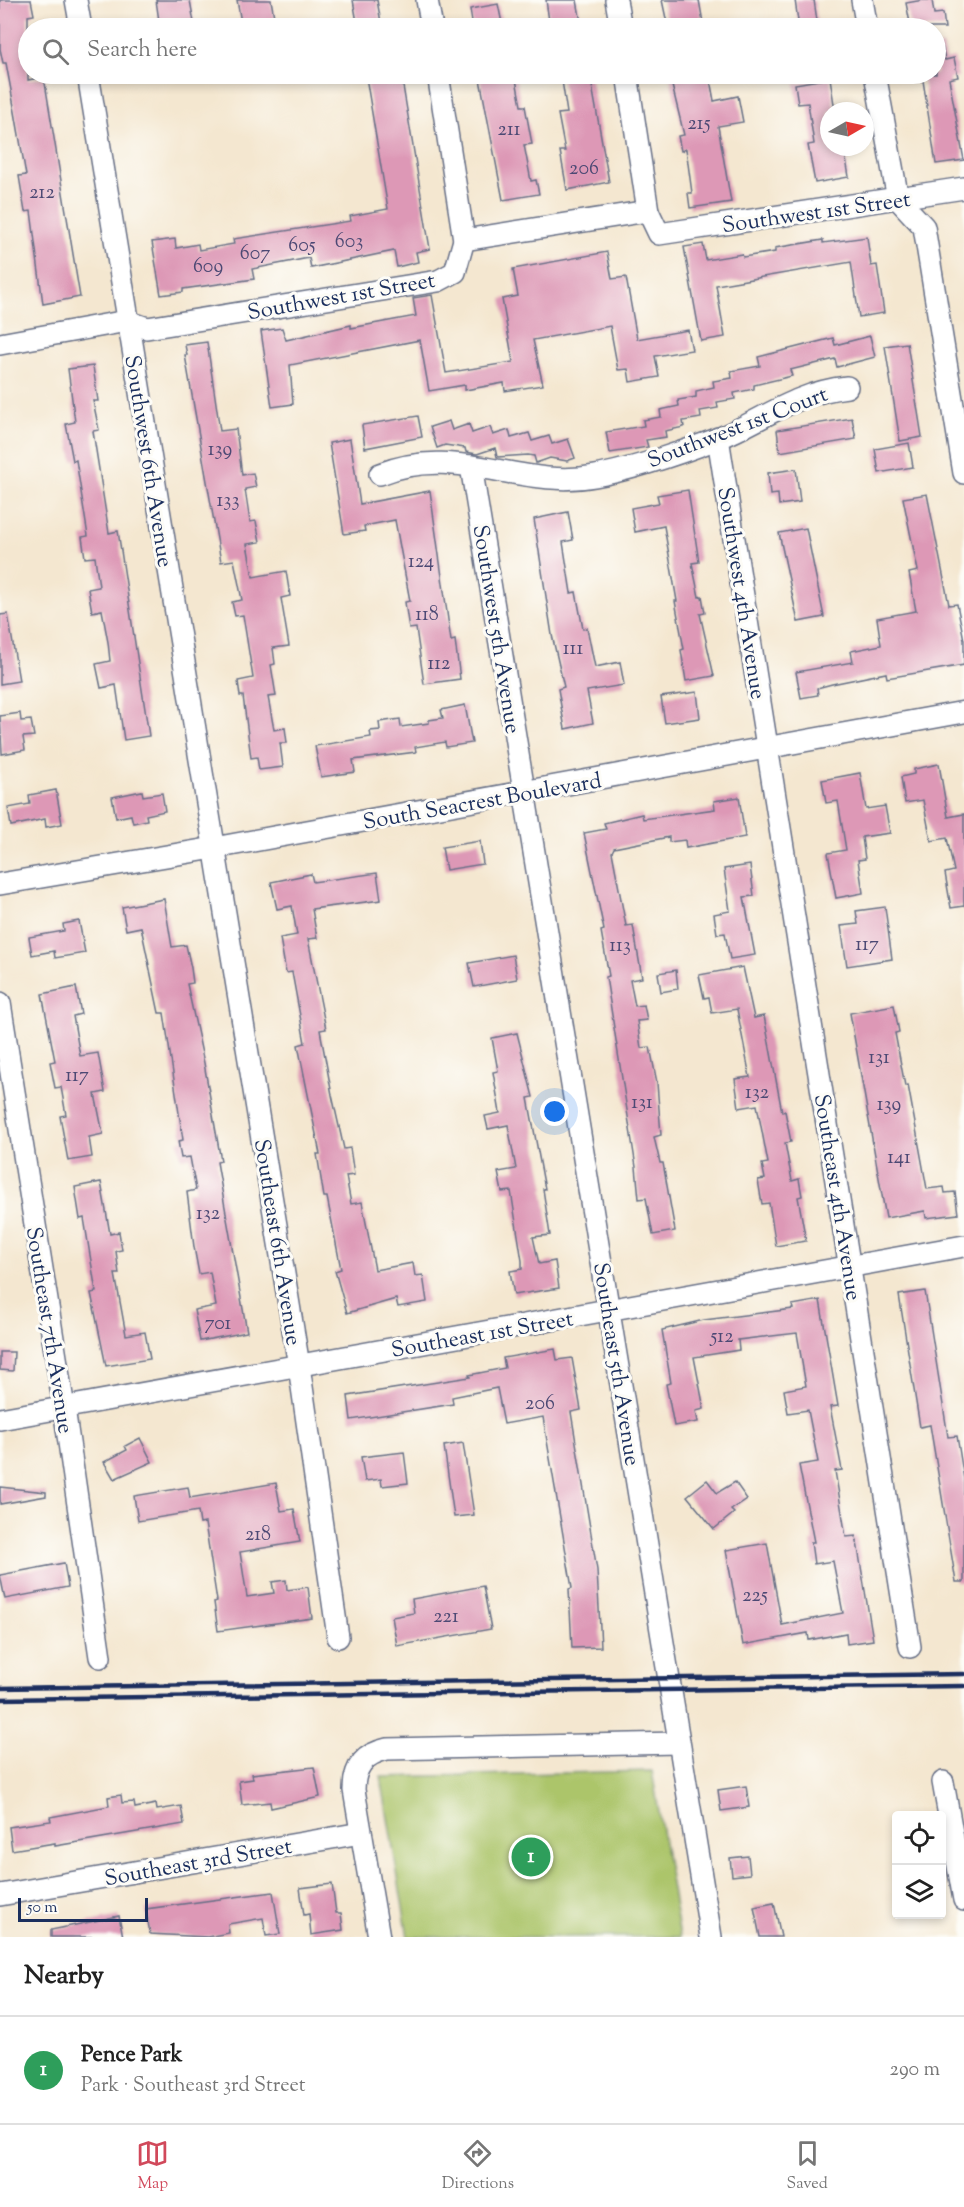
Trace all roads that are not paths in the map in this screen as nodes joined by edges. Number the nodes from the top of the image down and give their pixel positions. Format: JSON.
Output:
{"nodes":[{"id":1,"x":76,"y":0,"type":"edge"},
{"id":2,"x":427,"y":0,"type":"edge"},
{"id":3,"x":616,"y":0,"type":"edge"},
{"id":4,"x":862,"y":0,"type":"edge"},
{"id":5,"x":79,"y":18,"type":"edge"},
{"id":6,"x":430,"y":18,"type":"edge"},
{"id":7,"x":619,"y":18,"type":"edge"},
{"id":8,"x":865,"y":18,"type":"edge"},
{"id":9,"x":90,"y":84,"type":"edge"},
{"id":10,"x":440,"y":84,"type":"edge"},
{"id":11,"x":629,"y":84,"type":"edge"},
{"id":12,"x":877,"y":84,"type":"edge"},
{"id":13,"x":964,"y":188,"type":"edge"},
{"id":14,"x":898,"y":199,"type":"junction"},
{"id":15,"x":648,"y":211,"type":"junction"},
{"id":16,"x":464,"y":240,"type":"junction"},
{"id":17,"x":127,"y":321,"type":"junction"},
{"id":18,"x":0,"y":344,"type":"edge"},
{"id":19,"x":847,"y":387,"type":"dead end"},
{"id":20,"x":718,"y":438,"type":"junction"},
{"id":21,"x":471,"y":466,"type":"junction"},
{"id":22,"x":964,"y":473,"type":"edge"},
{"id":23,"x":380,"y":474,"type":"dead end"},
{"id":24,"x":964,"y":712,"type":"edge"},
{"id":25,"x":768,"y":748,"type":"junction"},
{"id":26,"x":525,"y":792,"type":"junction"},
{"id":27,"x":214,"y":848,"type":"junction"},
{"id":28,"x":0,"y":884,"type":"edge"},
{"id":29,"x":0,"y":1003,"type":"edge"},
{"id":30,"x":964,"y":1246,"type":"edge"},
{"id":31,"x":850,"y":1266,"type":"junction"},
{"id":32,"x":609,"y":1310,"type":"junction"},
{"id":33,"x":299,"y":1366,"type":"junction"},
{"id":34,"x":64,"y":1408,"type":"junction"},
{"id":35,"x":0,"y":1419,"type":"edge"},
{"id":36,"x":338,"y":1637,"type":"dead end"},
{"id":37,"x":910,"y":1647,"type":"dead end"},
{"id":38,"x":100,"y":1658,"type":"dead end"},
{"id":39,"x":678,"y":1743,"type":"junction"},
{"id":40,"x":943,"y":1782,"type":"dead end"},
{"id":41,"x":361,"y":1833,"type":"junction"},
{"id":42,"x":0,"y":1895,"type":"edge"},
{"id":43,"x":964,"y":1900,"type":"edge"},
{"id":44,"x":380,"y":1937,"type":"edge"},
{"id":45,"x":711,"y":1937,"type":"edge"}],
"edges":[{"from":1,"to":5,"type":"street"},
{"from":2,"to":6,"type":"street"},
{"from":3,"to":7,"type":"street"},
{"from":4,"to":8,"type":"street"},
{"from":9,"to":17,"type":"street","name":"Southwest 6th Avenue"},
{"from":10,"to":16,"type":"street"},
{"from":11,"to":15,"type":"street"},
{"from":12,"to":14,"type":"street"},
{"from":13,"to":14,"type":"street","name":"Southwest 1st Street"},
{"from":14,"to":15,"type":"street","name":"Southwest 1st Street"},
{"from":14,"to":22,"type":"street"},
{"from":15,"to":16,"type":"street"},
{"from":16,"to":17,"type":"street","name":"Southwest 1st Street"},
{"from":17,"to":18,"type":"street","name":"Southwest 1st Street"},
{"from":17,"to":27,"type":"street","name":"Southwest 6th Avenue"},
{"from":19,"to":20,"type":"street","name":"Southwest 1st Court"},
{"from":20,"to":21,"type":"street","name":"Southwest 1st Court"},
{"from":20,"to":25,"type":"street","name":"Southwest 4th Avenue"},
{"from":21,"to":23,"type":"street","name":"Southwest 1st Court"},
{"from":21,"to":26,"type":"street","name":"Southwest 5th Avenue"},
{"from":24,"to":25,"type":"street","name":"South Seacrest Boulevard"},
{"from":25,"to":26,"type":"street","name":"South Seacrest Boulevard"},
{"from":25,"to":31,"type":"street","name":"Southeast 4th Avenue"},
{"from":26,"to":27,"type":"street","name":"South Seacrest Boulevard"},
{"from":26,"to":32,"type":"street","name":"Southeast 5th Avenue"},
{"from":27,"to":28,"type":"street","name":"South Seacrest Boulevard"},
{"from":27,"to":33,"type":"street","name":"Southeast 6th Avenue"},
{"from":29,"to":34,"type":"street","name":"Southeast 7th Avenue"},
{"from":30,"to":31,"type":"street","name":"Southeast 1st Street"},
{"from":31,"to":32,"type":"street","name":"Southeast 1st Street"},
{"from":31,"to":37,"type":"street","name":"Southeast 4th Avenue"},
{"from":32,"to":33,"type":"street","name":"Southeast 1st Street"},
{"from":32,"to":39,"type":"street","name":"Southeast 5th Avenue"},
{"from":33,"to":34,"type":"street","name":"Southeast 1st Street"},
{"from":33,"to":36,"type":"street","name":"Southeast 6th Avenue"},
{"from":34,"to":35,"type":"street","name":"Southeast 1st Street"},
{"from":34,"to":38,"type":"street","name":"Southeast 7th Avenue"},
{"from":39,"to":41,"type":"street"},
{"from":39,"to":45,"type":"street","name":"Southeast 5th Avenue"},
{"from":40,"to":43,"type":"street"},
{"from":41,"to":42,"type":"street","name":"Southeast 3rd Street"},
{"from":41,"to":44,"type":"street"}]}
